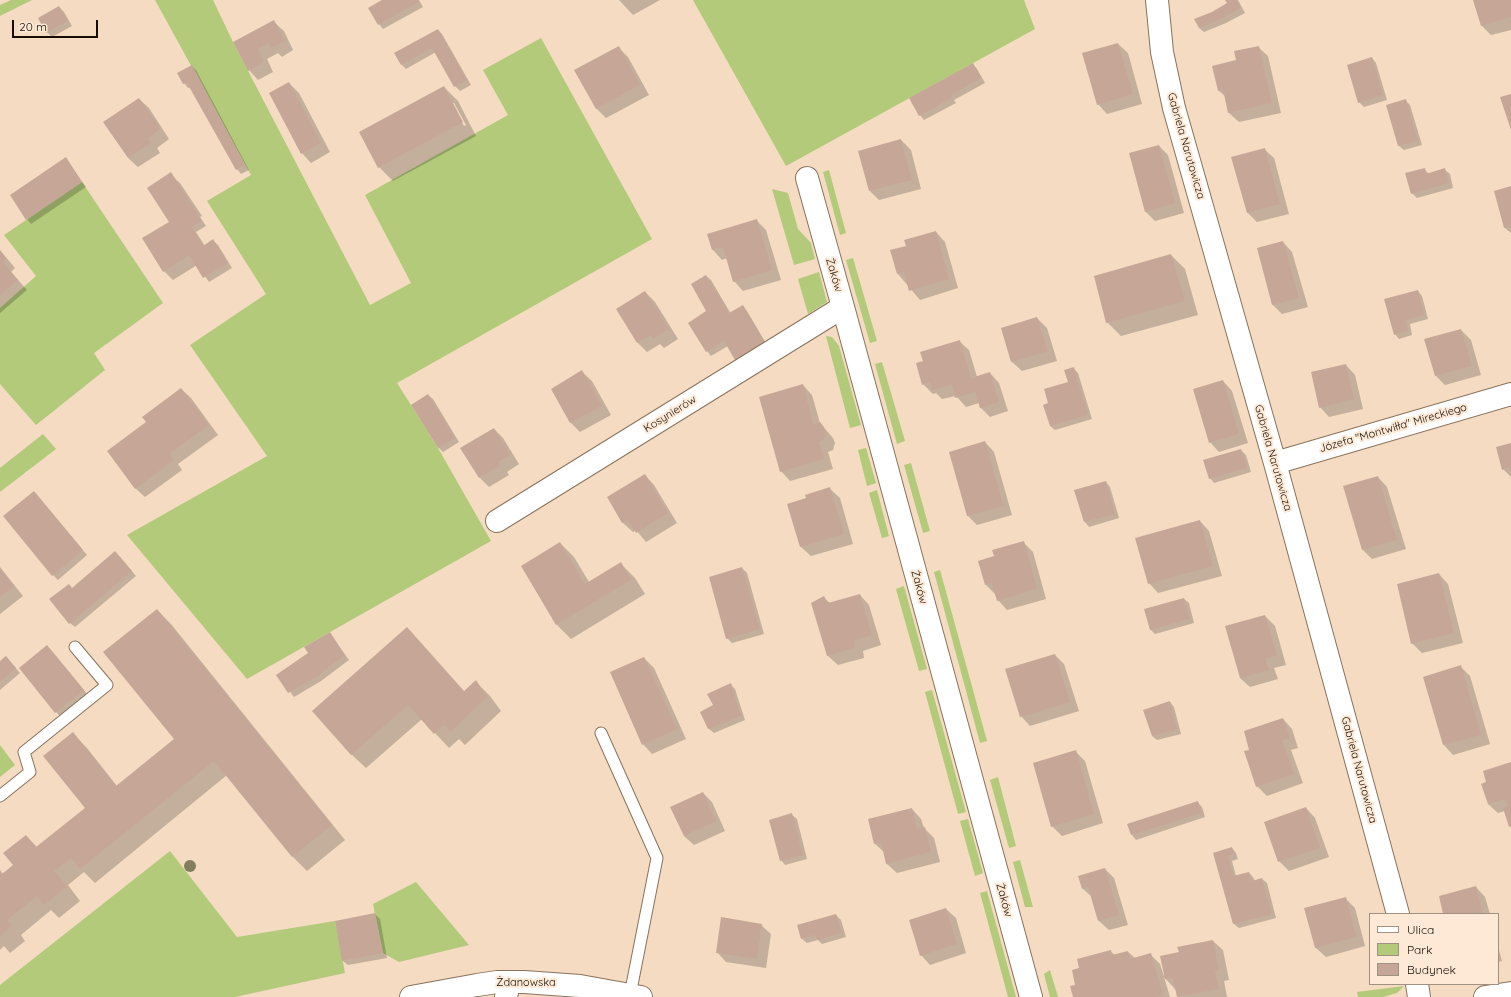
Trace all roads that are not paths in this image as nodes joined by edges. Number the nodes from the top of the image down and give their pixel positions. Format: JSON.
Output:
{"nodes":[{"id":1,"x":1157,"y":0,"type":"edge"},
{"id":2,"x":806,"y":178,"type":"dead end"},
{"id":3,"x":843,"y":307,"type":"junction"},
{"id":4,"x":1511,"y":394,"type":"edge"},
{"id":5,"x":1275,"y":463,"type":"junction"},
{"id":6,"x":498,"y":521,"type":"dead end"},
{"id":7,"x":75,"y":646,"type":"dead end"},
{"id":8,"x":601,"y":733,"type":"dead end"},
{"id":9,"x":0,"y":796,"type":"edge"},
{"id":10,"x":1398,"y":913,"type":"edge"},
{"id":11,"x":1417,"y":985,"type":"edge"},
{"id":12,"x":507,"y":990,"type":"edge"},
{"id":13,"x":1511,"y":993,"type":"edge"},
{"id":14,"x":635,"y":996,"type":"edge"},
{"id":15,"x":412,"y":997,"type":"edge"},
{"id":16,"x":1031,"y":997,"type":"edge"},
{"id":17,"x":1419,"y":997,"type":"edge"},
{"id":18,"x":1485,"y":997,"type":"edge"}],
"edges":[{"from":1,"to":5,"type":"street","name":"Gabriela Narutowicza"},
{"from":2,"to":3,"type":"street","name":"Żaków"},
{"from":3,"to":6,"type":"street","name":"Kosynierów"},
{"from":3,"to":16,"type":"street","name":"Żaków"},
{"from":4,"to":5,"type":"street","name":"Józefa \"Montwiłła\" Mireckiego"},
{"from":5,"to":10,"type":"street","name":"Gabriela Narutowicza"},
{"from":7,"to":9,"type":"lane"},
{"from":8,"to":14,"type":"lane"},
{"from":11,"to":17,"type":"street"},
{"from":12,"to":14,"type":"street","name":"Żdanowska"},
{"from":12,"to":15,"type":"street","name":"Żdanowska"},
{"from":13,"to":18,"type":"street"}]}
